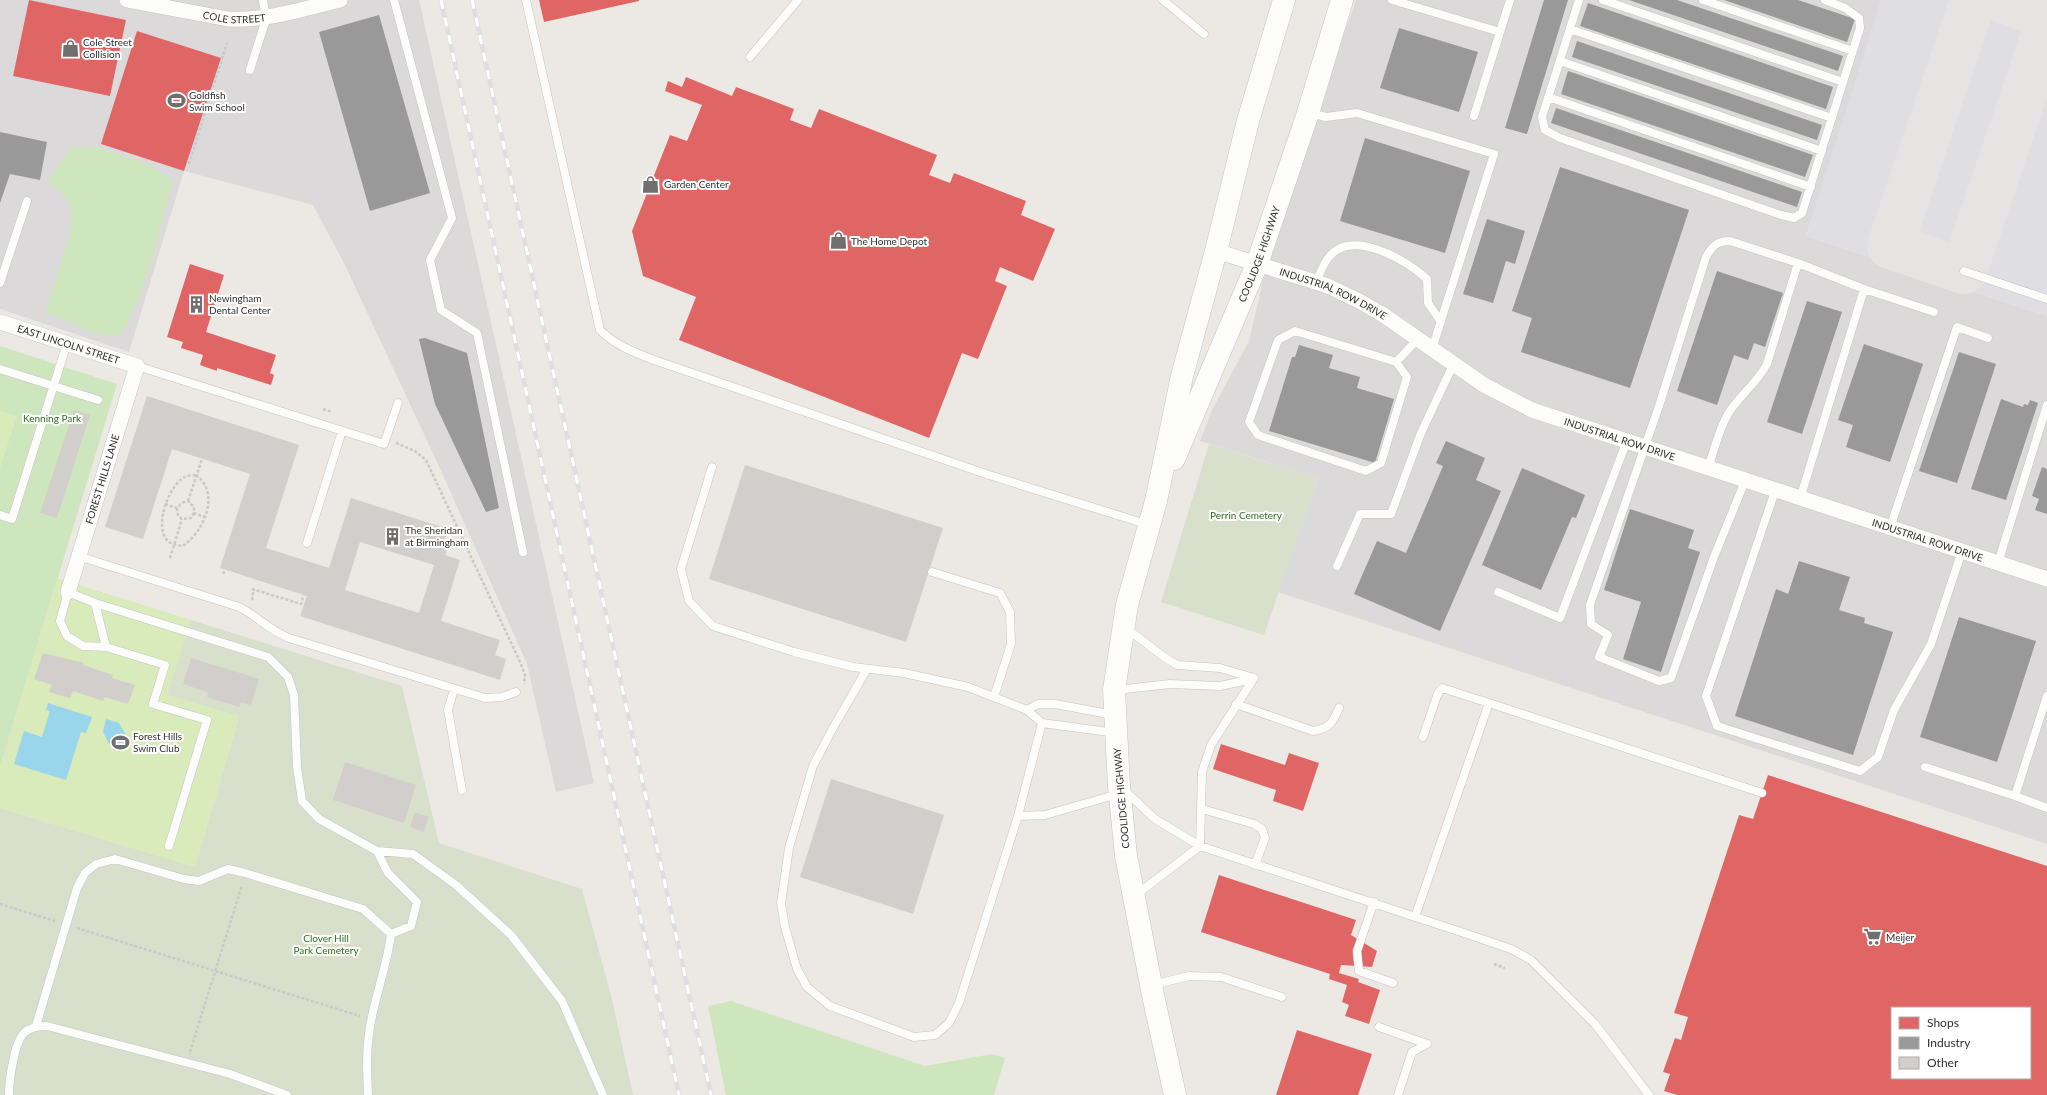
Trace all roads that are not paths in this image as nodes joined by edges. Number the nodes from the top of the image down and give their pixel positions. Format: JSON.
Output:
{"nodes":[{"id":1,"x":127,"y":0,"type":"edge"},
{"id":2,"x":263,"y":0,"type":"edge"},
{"id":3,"x":340,"y":0,"type":"edge"},
{"id":4,"x":394,"y":0,"type":"edge"},
{"id":5,"x":526,"y":0,"type":"edge"},
{"id":6,"x":798,"y":0,"type":"edge"},
{"id":7,"x":1163,"y":0,"type":"edge"},
{"id":8,"x":1284,"y":0,"type":"edge"},
{"id":9,"x":1342,"y":0,"type":"edge"},
{"id":10,"x":1392,"y":0,"type":"edge"},
{"id":11,"x":1510,"y":0,"type":"edge"},
{"id":12,"x":1579,"y":0,"type":"edge"},
{"id":13,"x":1603,"y":0,"type":"edge"},
{"id":14,"x":1703,"y":0,"type":"edge"},
{"id":15,"x":1825,"y":0,"type":"edge"},
{"id":16,"x":266,"y":18,"type":"junction"},
{"id":17,"x":1570,"y":29,"type":"junction"},
{"id":18,"x":1500,"y":32,"type":"junction"},
{"id":19,"x":1204,"y":34,"type":"dead end"},
{"id":20,"x":1853,"y":51,"type":"junction"},
{"id":21,"x":750,"y":57,"type":"dead end"},
{"id":22,"x":1560,"y":61,"type":"junction"},
{"id":23,"x":250,"y":70,"type":"dead end"},
{"id":24,"x":1843,"y":82,"type":"junction"},
{"id":25,"x":1548,"y":97,"type":"junction"},
{"id":26,"x":1308,"y":113,"type":"junction"},
{"id":27,"x":1474,"y":116,"type":"dead end"},
{"id":28,"x":1832,"y":118,"type":"junction"},
{"id":29,"x":1822,"y":151,"type":"junction"},
{"id":30,"x":1811,"y":187,"type":"junction"},
{"id":31,"x":27,"y":201,"type":"dead end"},
{"id":32,"x":1216,"y":251,"type":"junction"},
{"id":33,"x":1798,"y":263,"type":"junction"},
{"id":34,"x":1257,"y":264,"type":"junction"},
{"id":35,"x":1964,"y":271,"type":"dead end"},
{"id":36,"x":0,"y":282,"type":"edge"},
{"id":37,"x":1316,"y":282,"type":"junction"},
{"id":38,"x":1864,"y":289,"type":"junction"},
{"id":39,"x":2047,"y":299,"type":"edge"},
{"id":40,"x":1934,"y":312,"type":"dead end"},
{"id":41,"x":0,"y":322,"type":"edge"},
{"id":42,"x":1441,"y":322,"type":"junction"},
{"id":43,"x":1988,"y":338,"type":"dead end"},
{"id":44,"x":1418,"y":339,"type":"junction"},
{"id":45,"x":67,"y":343,"type":"junction"},
{"id":46,"x":1432,"y":349,"type":"junction"},
{"id":47,"x":1396,"y":362,"type":"junction"},
{"id":48,"x":1453,"y":365,"type":"junction"},
{"id":49,"x":137,"y":366,"type":"junction"},
{"id":50,"x":0,"y":369,"type":"edge"},
{"id":51,"x":54,"y":386,"type":"junction"},
{"id":52,"x":98,"y":400,"type":"dead end"},
{"id":53,"x":398,"y":403,"type":"dead end"},
{"id":54,"x":2047,"y":405,"type":"edge"},
{"id":55,"x":342,"y":431,"type":"junction"},
{"id":56,"x":1626,"y":443,"type":"junction"},
{"id":57,"x":1645,"y":449,"type":"junction"},
{"id":58,"x":712,"y":468,"type":"dead end"},
{"id":59,"x":1708,"y":469,"type":"junction"},
{"id":60,"x":1745,"y":481,"type":"junction"},
{"id":61,"x":1775,"y":491,"type":"junction"},
{"id":62,"x":1800,"y":499,"type":"junction"},
{"id":63,"x":1156,"y":501,"type":"junction"},
{"id":64,"x":0,"y":515,"type":"edge"},
{"id":65,"x":1150,"y":525,"type":"junction"},
{"id":66,"x":1890,"y":528,"type":"junction"},
{"id":67,"x":308,"y":543,"type":"dead end"},
{"id":68,"x":523,"y":552,"type":"dead end"},
{"id":69,"x":1962,"y":552,"type":"junction"},
{"id":70,"x":78,"y":556,"type":"junction"},
{"id":71,"x":1998,"y":563,"type":"junction"},
{"id":72,"x":1337,"y":566,"type":"dead end"},
{"id":73,"x":932,"y":572,"type":"dead end"},
{"id":74,"x":2047,"y":580,"type":"edge"},
{"id":75,"x":68,"y":592,"type":"junction"},
{"id":76,"x":1498,"y":592,"type":"dead end"},
{"id":77,"x":95,"y":603,"type":"junction"},
{"id":78,"x":1123,"y":625,"type":"junction"},
{"id":79,"x":106,"y":647,"type":"junction"},
{"id":80,"x":868,"y":669,"type":"junction"},
{"id":81,"x":1254,"y":678,"type":"junction"},
{"id":82,"x":454,"y":689,"type":"junction"},
{"id":83,"x":1114,"y":690,"type":"junction"},
{"id":84,"x":516,"y":692,"type":"road end"},
{"id":85,"x":2047,"y":696,"type":"edge"},
{"id":86,"x":994,"y":697,"type":"junction"},
{"id":87,"x":1488,"y":703,"type":"junction"},
{"id":88,"x":1236,"y":704,"type":"junction"},
{"id":89,"x":1339,"y":708,"type":"dead end"},
{"id":90,"x":1027,"y":710,"type":"junction"},
{"id":91,"x":1042,"y":723,"type":"junction"},
{"id":92,"x":1116,"y":724,"type":"junction"},
{"id":93,"x":1423,"y":737,"type":"dead end"},
{"id":94,"x":1925,"y":767,"type":"dead end"},
{"id":95,"x":462,"y":790,"type":"dead end"},
{"id":96,"x":1120,"y":790,"type":"junction"},
{"id":97,"x":1762,"y":793,"type":"dead end"},
{"id":98,"x":2014,"y":796,"type":"junction"},
{"id":99,"x":2047,"y":808,"type":"edge"},
{"id":100,"x":1202,"y":809,"type":"junction"},
{"id":101,"x":1018,"y":816,"type":"junction"},
{"id":102,"x":169,"y":846,"type":"dead end"},
{"id":103,"x":1200,"y":846,"type":"junction"},
{"id":104,"x":377,"y":852,"type":"junction"},
{"id":105,"x":1255,"y":865,"type":"junction"},
{"id":106,"x":1134,"y":896,"type":"junction"},
{"id":107,"x":1374,"y":902,"type":"junction"},
{"id":108,"x":1415,"y":917,"type":"junction"},
{"id":109,"x":391,"y":934,"type":"junction"},
{"id":110,"x":1393,"y":983,"type":"dead end"},
{"id":111,"x":1151,"y":985,"type":"junction"},
{"id":112,"x":1282,"y":997,"type":"dead end"},
{"id":113,"x":36,"y":1026,"type":"junction"},
{"id":114,"x":1379,"y":1027,"type":"dead end"},
{"id":115,"x":8,"y":1095,"type":"edge"},
{"id":116,"x":287,"y":1095,"type":"edge"},
{"id":117,"x":368,"y":1095,"type":"edge"},
{"id":118,"x":603,"y":1095,"type":"edge"},
{"id":119,"x":1174,"y":1095,"type":"edge"},
{"id":120,"x":1398,"y":1095,"type":"edge"},
{"id":121,"x":1649,"y":1095,"type":"edge"}],
"edges":[{"from":1,"to":16,"type":"street","name":"COLE STREET"},
{"from":2,"to":16,"type":"lane"},
{"from":3,"to":16,"type":"street","name":"COLE STREET"},
{"from":4,"to":68,"type":"lane"},
{"from":5,"to":65,"type":"lane"},
{"from":6,"to":21,"type":"lane"},
{"from":7,"to":19,"type":"lane"},
{"from":8,"to":32,"type":"main road","name":"COOLIDGE HIGHWAY"},
{"from":9,"to":26,"type":"main road","name":"COOLIDGE HIGHWAY"},
{"from":10,"to":18,"type":"lane"},
{"from":11,"to":18,"type":"lane"},
{"from":12,"to":17,"type":"lane"},
{"from":13,"to":24,"type":"lane"},
{"from":14,"to":20,"type":"lane"},
{"from":15,"to":20,"type":"lane"},
{"from":16,"to":23,"type":"lane"},
{"from":17,"to":22,"type":"lane"},
{"from":17,"to":28,"type":"lane"},
{"from":18,"to":27,"type":"lane"},
{"from":20,"to":24,"type":"lane"},
{"from":22,"to":25,"type":"lane"},
{"from":22,"to":29,"type":"lane"},
{"from":24,"to":28,"type":"lane"},
{"from":25,"to":30,"type":"lane"},
{"from":25,"to":30,"type":"lane"},
{"from":26,"to":34,"type":"main road","name":"COOLIDGE HIGHWAY"},
{"from":26,"to":42,"type":"lane"},
{"from":28,"to":29,"type":"lane"},
{"from":29,"to":30,"type":"lane"},
{"from":31,"to":36,"type":"lane"},
{"from":32,"to":34,"type":"street","name":"INDUSTRIAL ROW DRIVE"},
{"from":32,"to":63,"type":"main road","name":"COOLIDGE HIGHWAY"},
{"from":33,"to":38,"type":"lane"},
{"from":33,"to":57,"type":"lane"},
{"from":33,"to":59,"type":"lane"},
{"from":34,"to":37,"type":"street","name":"INDUSTRIAL ROW DRIVE"},
{"from":34,"to":63,"type":"main road","name":"COOLIDGE HIGHWAY"},
{"from":35,"to":39,"type":"lane"},
{"from":37,"to":42,"type":"lane"},
{"from":37,"to":44,"type":"street","name":"INDUSTRIAL ROW DRIVE"},
{"from":38,"to":40,"type":"lane"},
{"from":38,"to":62,"type":"lane"},
{"from":41,"to":45,"type":"street","name":"EAST LINCOLN STREET"},
{"from":42,"to":46,"type":"lane"},
{"from":43,"to":66,"type":"lane"},
{"from":44,"to":46,"type":"street","name":"INDUSTRIAL ROW DRIVE"},
{"from":44,"to":47,"type":"lane"},
{"from":45,"to":49,"type":"street","name":"EAST LINCOLN STREET"},
{"from":45,"to":51,"type":"lane"},
{"from":46,"to":48,"type":"street","name":"INDUSTRIAL ROW DRIVE"},
{"from":47,"to":47,"type":"lane"},
{"from":48,"to":56,"type":"street","name":"INDUSTRIAL ROW DRIVE"},
{"from":48,"to":72,"type":"lane"},
{"from":49,"to":55,"type":"lane"},
{"from":49,"to":70,"type":"street","name":"FOREST HILLS LANE"},
{"from":50,"to":51,"type":"lane"},
{"from":51,"to":52,"type":"lane"},
{"from":51,"to":64,"type":"lane"},
{"from":53,"to":55,"type":"lane"},
{"from":54,"to":71,"type":"lane"},
{"from":55,"to":67,"type":"lane"},
{"from":56,"to":57,"type":"street","name":"INDUSTRIAL ROW DRIVE"},
{"from":56,"to":76,"type":"lane"},
{"from":57,"to":59,"type":"street","name":"INDUSTRIAL ROW DRIVE"},
{"from":57,"to":60,"type":"lane"},
{"from":58,"to":80,"type":"lane"},
{"from":59,"to":60,"type":"street","name":"INDUSTRIAL ROW DRIVE"},
{"from":60,"to":61,"type":"street","name":"INDUSTRIAL ROW DRIVE"},
{"from":61,"to":62,"type":"street","name":"INDUSTRIAL ROW DRIVE"},
{"from":61,"to":69,"type":"lane"},
{"from":62,"to":66,"type":"street","name":"INDUSTRIAL ROW DRIVE"},
{"from":63,"to":65,"type":"main road","name":"COOLIDGE HIGHWAY"},
{"from":65,"to":78,"type":"main road","name":"COOLIDGE HIGHWAY"},
{"from":66,"to":69,"type":"street","name":"INDUSTRIAL ROW DRIVE"},
{"from":69,"to":71,"type":"street","name":"INDUSTRIAL ROW DRIVE"},
{"from":70,"to":75,"type":"street","name":"FOREST HILLS LANE"},
{"from":70,"to":82,"type":"lane"},
{"from":71,"to":74,"type":"street","name":"INDUSTRIAL ROW DRIVE"},
{"from":73,"to":86,"type":"lane"},
{"from":75,"to":77,"type":"lane"},
{"from":75,"to":79,"type":"lane"},
{"from":77,"to":79,"type":"lane"},
{"from":77,"to":104,"type":"lane"},
{"from":78,"to":81,"type":"lane"},
{"from":78,"to":83,"type":"main road","name":"COOLIDGE HIGHWAY"},
{"from":79,"to":102,"type":"lane"},
{"from":80,"to":86,"type":"lane"},
{"from":80,"to":101,"type":"lane"},
{"from":81,"to":83,"type":"lane"},
{"from":81,"to":88,"type":"lane"},
{"from":82,"to":84,"type":"lane"},
{"from":82,"to":95,"type":"lane"},
{"from":83,"to":92,"type":"main road","name":"COOLIDGE HIGHWAY"},
{"from":85,"to":98,"type":"lane"},
{"from":86,"to":90,"type":"lane"},
{"from":87,"to":93,"type":"lane"},
{"from":87,"to":97,"type":"lane"},
{"from":87,"to":108,"type":"lane"},
{"from":88,"to":89,"type":"lane"},
{"from":88,"to":100,"type":"lane"},
{"from":90,"to":91,"type":"lane"},
{"from":90,"to":92,"type":"lane"},
{"from":91,"to":92,"type":"lane"},
{"from":91,"to":101,"type":"lane"},
{"from":92,"to":96,"type":"main road","name":"COOLIDGE HIGHWAY"},
{"from":94,"to":98,"type":"lane"},
{"from":96,"to":101,"type":"lane"},
{"from":96,"to":103,"type":"lane"},
{"from":96,"to":106,"type":"main road","name":"COOLIDGE HIGHWAY"},
{"from":98,"to":99,"type":"lane"},
{"from":100,"to":103,"type":"lane"},
{"from":100,"to":105,"type":"lane"},
{"from":103,"to":105,"type":"lane"},
{"from":103,"to":106,"type":"lane"},
{"from":104,"to":109,"type":"lane"},
{"from":104,"to":118,"type":"lane"},
{"from":105,"to":107,"type":"lane"},
{"from":106,"to":111,"type":"main road","name":"COOLIDGE HIGHWAY"},
{"from":107,"to":108,"type":"lane"},
{"from":107,"to":110,"type":"lane"},
{"from":108,"to":121,"type":"lane"},
{"from":109,"to":113,"type":"lane"},
{"from":109,"to":117,"type":"lane"},
{"from":111,"to":112,"type":"lane"},
{"from":111,"to":119,"type":"main road","name":"COOLIDGE HIGHWAY"},
{"from":113,"to":115,"type":"lane"},
{"from":113,"to":116,"type":"lane"},
{"from":114,"to":120,"type":"lane"}]}
